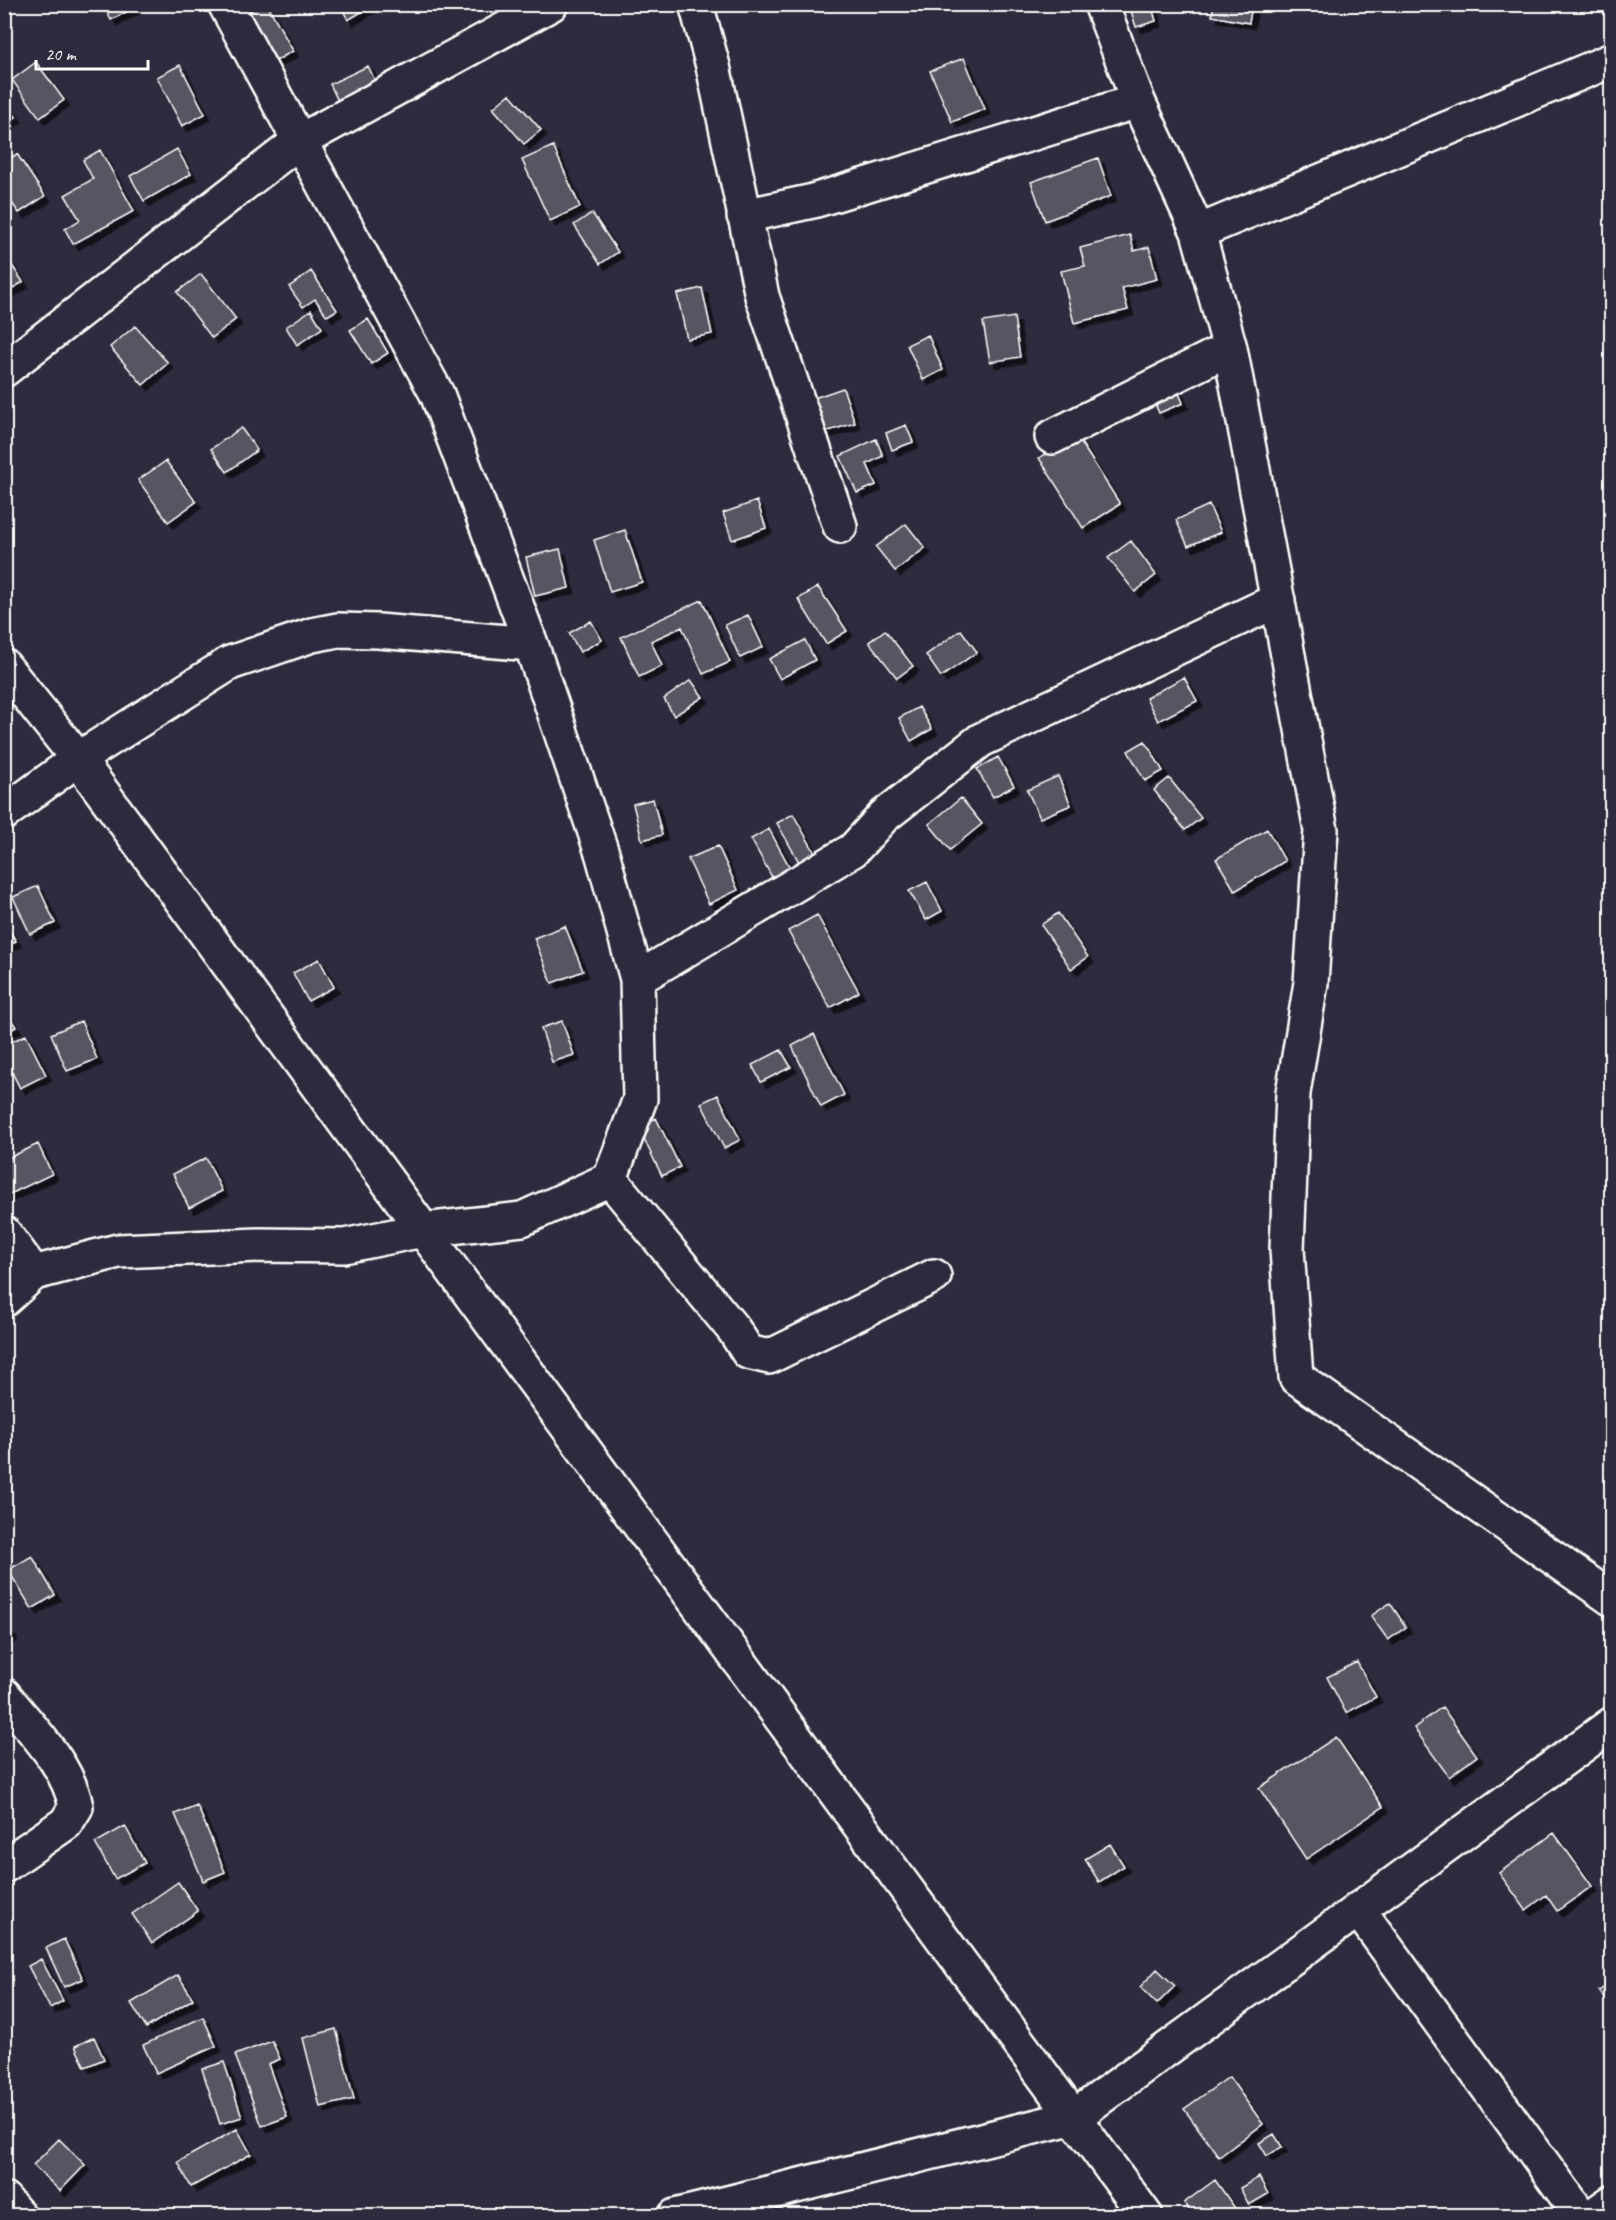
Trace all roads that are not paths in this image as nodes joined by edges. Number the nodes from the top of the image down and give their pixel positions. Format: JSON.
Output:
{"nodes":[{"id":1,"x":225,"y":4,"type":"edge"},
{"id":2,"x":550,"y":4,"type":"edge"},
{"id":3,"x":696,"y":4,"type":"edge"},
{"id":4,"x":1101,"y":4,"type":"edge"},
{"id":5,"x":1611,"y":60,"type":"edge"},
{"id":6,"x":1138,"y":101,"type":"junction"},
{"id":7,"x":298,"y":142,"type":"junction"},
{"id":8,"x":744,"y":216,"type":"junction"},
{"id":9,"x":1198,"y":232,"type":"junction"},
{"id":10,"x":1230,"y":348,"type":"junction"},
{"id":11,"x":4,"y":370,"type":"edge"},
{"id":12,"x":1052,"y":437,"type":"dead end"},
{"id":13,"x":840,"y":526,"type":"dead end"},
{"id":14,"x":1278,"y":600,"type":"junction"},
{"id":15,"x":531,"y":644,"type":"junction"},
{"id":16,"x":4,"y":666,"type":"edge"},
{"id":17,"x":78,"y":759,"type":"junction"},
{"id":18,"x":4,"y":813,"type":"edge"},
{"id":19,"x":637,"y":979,"type":"junction"},
{"id":20,"x":610,"y":1179,"type":"junction"},
{"id":21,"x":423,"y":1230,"type":"junction"},
{"id":22,"x":4,"y":1233,"type":"edge"},
{"id":23,"x":34,"y":1273,"type":"junction"},
{"id":24,"x":934,"y":1276,"type":"dead end"},
{"id":25,"x":4,"y":1300,"type":"edge"},
{"id":26,"x":1611,"y":1599,"type":"edge"},
{"id":27,"x":4,"y":1695,"type":"edge"},
{"id":28,"x":1611,"y":1724,"type":"edge"},
{"id":29,"x":4,"y":1866,"type":"edge"},
{"id":30,"x":1358,"y":1909,"type":"junction"},
{"id":31,"x":1074,"y":2117,"type":"junction"},
{"id":32,"x":4,"y":2199,"type":"edge"},
{"id":33,"x":1611,"y":2202,"type":"edge"},
{"id":34,"x":19,"y":2216,"type":"edge"},
{"id":35,"x":675,"y":2216,"type":"edge"},
{"id":36,"x":1146,"y":2216,"type":"edge"},
{"id":37,"x":1581,"y":2216,"type":"edge"},
{"id":38,"x":1593,"y":2216,"type":"edge"}],
"edges":[{"from":1,"to":7,"type":"street"},
{"from":2,"to":7,"type":"street"},
{"from":3,"to":8,"type":"street"},
{"from":4,"to":6,"type":"street"},
{"from":5,"to":9,"type":"street"},
{"from":6,"to":8,"type":"street"},
{"from":6,"to":9,"type":"street"},
{"from":7,"to":11,"type":"street"},
{"from":7,"to":15,"type":"street"},
{"from":8,"to":13,"type":"street"},
{"from":9,"to":10,"type":"street"},
{"from":10,"to":12,"type":"street"},
{"from":10,"to":14,"type":"street"},
{"from":14,"to":19,"type":"street"},
{"from":14,"to":26,"type":"street"},
{"from":15,"to":17,"type":"street"},
{"from":15,"to":19,"type":"street"},
{"from":16,"to":17,"type":"street"},
{"from":17,"to":18,"type":"street"},
{"from":17,"to":21,"type":"street"},
{"from":19,"to":20,"type":"street"},
{"from":20,"to":21,"type":"street"},
{"from":20,"to":24,"type":"street"},
{"from":21,"to":23,"type":"street"},
{"from":21,"to":31,"type":"street"},
{"from":22,"to":23,"type":"street"},
{"from":23,"to":25,"type":"street"},
{"from":27,"to":29,"type":"street"},
{"from":28,"to":30,"type":"street"},
{"from":30,"to":31,"type":"street"},
{"from":30,"to":37,"type":"street"},
{"from":31,"to":35,"type":"street"},
{"from":31,"to":36,"type":"street"},
{"from":32,"to":34,"type":"street"},
{"from":33,"to":38,"type":"street"}]}
